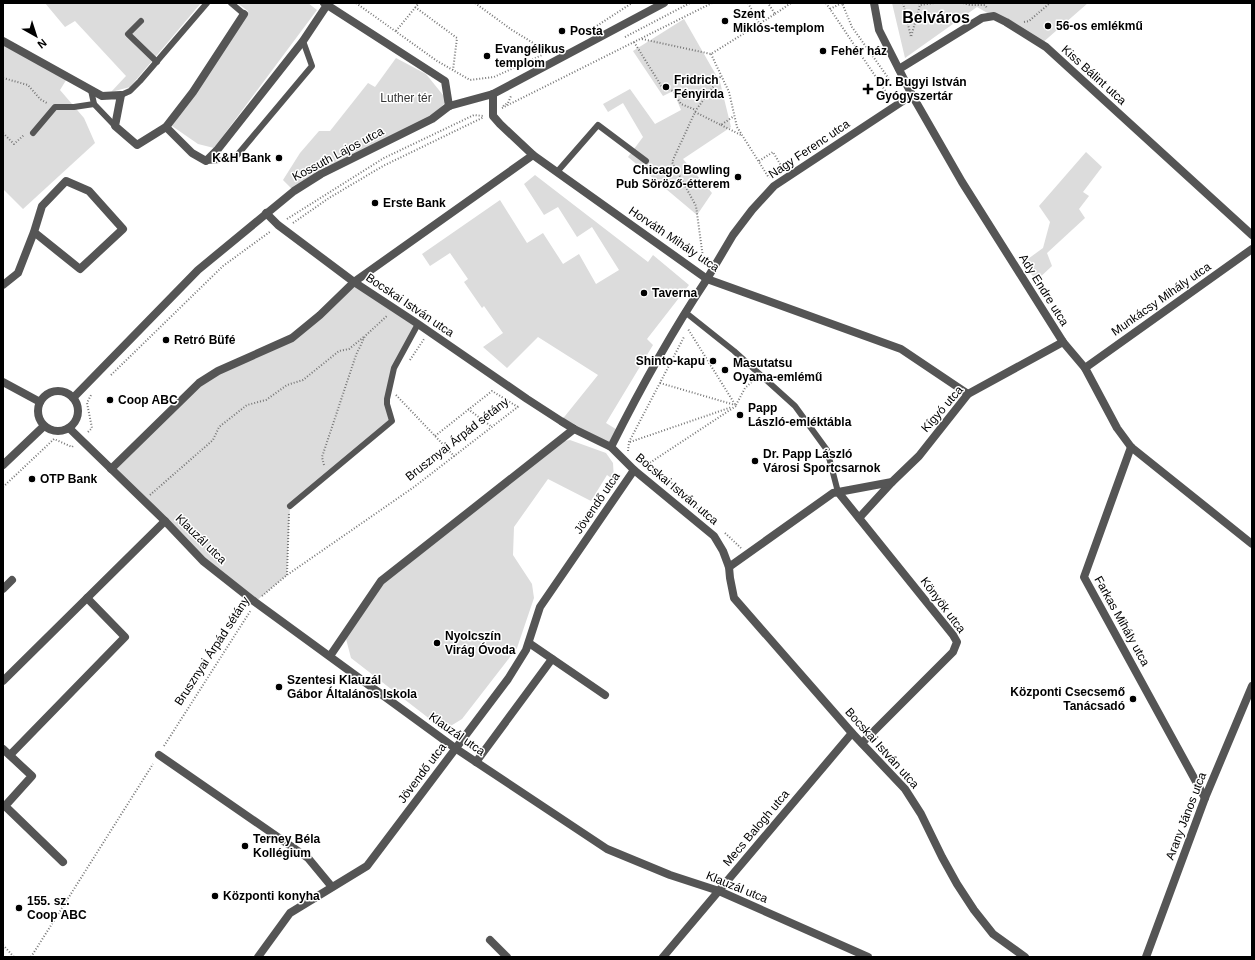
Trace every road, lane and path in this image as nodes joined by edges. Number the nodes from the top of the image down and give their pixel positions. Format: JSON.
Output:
{"nodes":[{"id":1,"x":207,"y":3,"type":"edge"},
{"id":2,"x":231,"y":3,"type":"edge"},
{"id":3,"x":356,"y":3,"type":"edge"},
{"id":4,"x":419,"y":3,"type":"edge"},
{"id":5,"x":475,"y":3,"type":"edge"},
{"id":6,"x":632,"y":3,"type":"edge"},
{"id":7,"x":664,"y":3,"type":"edge"},
{"id":8,"x":712,"y":3,"type":"edge"},
{"id":9,"x":748,"y":3,"type":"edge"},
{"id":10,"x":768,"y":3,"type":"edge"},
{"id":11,"x":791,"y":3,"type":"edge"},
{"id":12,"x":826,"y":3,"type":"edge"},
{"id":13,"x":874,"y":3,"type":"edge"},
{"id":14,"x":904,"y":3,"type":"edge"},
{"id":15,"x":934,"y":3,"type":"edge"},
{"id":16,"x":1050,"y":3,"type":"edge"},
{"id":17,"x":326,"y":4,"type":"edge"},
{"id":18,"x":919,"y":4,"type":"edge"},
{"id":19,"x":415,"y":7,"type":"junction"},
{"id":20,"x":830,"y":9,"type":"junction"},
{"id":21,"x":244,"y":14,"type":"joint"},
{"id":22,"x":775,"y":14,"type":"junction"},
{"id":23,"x":141,"y":20,"type":"dead end"},
{"id":24,"x":1023,"y":22,"type":"dead end"},
{"id":25,"x":759,"y":23,"type":"junction"},
{"id":26,"x":590,"y":30,"type":"dead end"},
{"id":27,"x":396,"y":31,"type":"junction"},
{"id":28,"x":641,"y":39,"type":"junction"},
{"id":29,"x":3,"y":40,"type":"edge"},
{"id":30,"x":303,"y":41,"type":"junction"},
{"id":31,"x":634,"y":42,"type":"junction"},
{"id":32,"x":554,"y":50,"type":"dead end"},
{"id":33,"x":548,"y":52,"type":"junction"},
{"id":34,"x":711,"y":54,"type":"junction"},
{"id":35,"x":157,"y":62,"type":"junction"},
{"id":36,"x":899,"y":69,"type":"junction"},
{"id":37,"x":453,"y":70,"type":"junction"},
{"id":38,"x":721,"y":76,"type":"junction"},
{"id":39,"x":3,"y":78,"type":"edge"},
{"id":40,"x":882,"y":86,"type":"junction"},
{"id":41,"x":91,"y":90,"type":"junction"},
{"id":42,"x":493,"y":94,"type":"junction"},
{"id":43,"x":120,"y":95,"type":"junction"},
{"id":44,"x":912,"y":95,"type":"junction"},
{"id":45,"x":94,"y":104,"type":"junction"},
{"id":46,"x":895,"y":105,"type":"junction"},
{"id":47,"x":449,"y":106,"type":"junction"},
{"id":48,"x":55,"y":107,"type":"junction"},
{"id":49,"x":502,"y":109,"type":"dead end"},
{"id":50,"x":696,"y":111,"type":"junction"},
{"id":51,"x":734,"y":116,"type":"junction"},
{"id":52,"x":720,"y":125,"type":"junction"},
{"id":53,"x":116,"y":126,"type":"junction"},
{"id":54,"x":166,"y":128,"type":"junction"},
{"id":55,"x":34,"y":132,"type":"joint"},
{"id":56,"x":3,"y":133,"type":"edge"},
{"id":57,"x":742,"y":135,"type":"junction"},
{"id":58,"x":533,"y":155,"type":"junction"},
{"id":59,"x":206,"y":161,"type":"junction"},
{"id":60,"x":646,"y":161,"type":"dead end"},
{"id":61,"x":758,"y":161,"type":"junction"},
{"id":62,"x":557,"y":172,"type":"junction"},
{"id":63,"x":788,"y":177,"type":"junction"},
{"id":64,"x":774,"y":186,"type":"junction"},
{"id":65,"x":266,"y":213,"type":"junction"},
{"id":66,"x":281,"y":227,"type":"junction"},
{"id":67,"x":34,"y":232,"type":"junction"},
{"id":68,"x":1252,"y":235,"type":"edge"},
{"id":69,"x":1252,"y":249,"type":"edge"},
{"id":70,"x":709,"y":276,"type":"junction"},
{"id":71,"x":354,"y":282,"type":"junction"},
{"id":72,"x":3,"y":285,"type":"edge"},
{"id":73,"x":395,"y":309,"type":"junction"},
{"id":74,"x":685,"y":312,"type":"junction"},
{"id":75,"x":691,"y":323,"type":"dead end"},
{"id":76,"x":418,"y":324,"type":"junction"},
{"id":77,"x":688,"y":329,"type":"junction"},
{"id":78,"x":429,"y":331,"type":"junction"},
{"id":79,"x":365,"y":336,"type":"junction"},
{"id":80,"x":1063,"y":342,"type":"junction"},
{"id":81,"x":410,"y":360,"type":"dead end"},
{"id":82,"x":1085,"y":368,"type":"junction"},
{"id":83,"x":761,"y":375,"type":"junction"},
{"id":84,"x":107,"y":379,"type":"dead end"},
{"id":85,"x":3,"y":382,"type":"edge"},
{"id":86,"x":660,"y":383,"type":"junction"},
{"id":87,"x":398,"y":388,"type":"dead end"},
{"id":88,"x":96,"y":390,"type":"dead end"},
{"id":89,"x":968,"y":394,"type":"junction"},
{"id":90,"x":73,"y":398,"type":"junction"},
{"id":91,"x":527,"y":399,"type":"junction"},
{"id":92,"x":40,"y":402,"type":"junction"},
{"id":93,"x":736,"y":406,"type":"junction"},
{"id":94,"x":518,"y":407,"type":"junction"},
{"id":95,"x":468,"y":409,"type":"junction"},
{"id":96,"x":44,"y":426,"type":"junction"},
{"id":97,"x":492,"y":427,"type":"junction"},
{"id":98,"x":69,"y":428,"type":"junction"},
{"id":99,"x":574,"y":429,"type":"junction"},
{"id":100,"x":435,"y":436,"type":"junction"},
{"id":101,"x":80,"y":439,"type":"junction"},
{"id":102,"x":629,"y":442,"type":"junction"},
{"id":103,"x":1131,"y":447,"type":"junction"},
{"id":104,"x":611,"y":448,"type":"junction"},
{"id":105,"x":627,"y":455,"type":"dead end"},
{"id":106,"x":454,"y":457,"type":"junction"},
{"id":107,"x":639,"y":462,"type":"dead end"},
{"id":108,"x":3,"y":466,"type":"edge"},
{"id":109,"x":645,"y":466,"type":"junction"},
{"id":110,"x":112,"y":469,"type":"junction"},
{"id":111,"x":634,"y":470,"type":"junction"},
{"id":112,"x":326,"y":476,"type":"junction"},
{"id":113,"x":892,"y":482,"type":"junction"},
{"id":114,"x":3,"y":487,"type":"edge"},
{"id":115,"x":838,"y":492,"type":"junction"},
{"id":116,"x":144,"y":501,"type":"junction"},
{"id":117,"x":290,"y":506,"type":"joint"},
{"id":118,"x":702,"y":513,"type":"dead end"},
{"id":119,"x":859,"y":518,"type":"junction"},
{"id":120,"x":165,"y":521,"type":"junction"},
{"id":121,"x":720,"y":529,"type":"dead end"},
{"id":122,"x":1252,"y":544,"type":"edge"},
{"id":123,"x":746,"y":555,"type":"junction"},
{"id":124,"x":729,"y":567,"type":"junction"},
{"id":125,"x":287,"y":575,"type":"junction"},
{"id":126,"x":12,"y":580,"type":"dead end"},
{"id":127,"x":3,"y":589,"type":"edge"},
{"id":128,"x":87,"y":598,"type":"junction"},
{"id":129,"x":255,"y":602,"type":"junction"},
{"id":130,"x":529,"y":643,"type":"junction"},
{"id":131,"x":330,"y":656,"type":"junction"},
{"id":132,"x":552,"y":659,"type":"junction"},
{"id":133,"x":3,"y":681,"type":"edge"},
{"id":134,"x":1252,"y":686,"type":"edge"},
{"id":135,"x":605,"y":695,"type":"dead end"},
{"id":136,"x":852,"y":733,"type":"junction"},
{"id":137,"x":862,"y":743,"type":"junction"},
{"id":138,"x":455,"y":748,"type":"junction"},
{"id":139,"x":3,"y":749,"type":"edge"},
{"id":140,"x":10,"y":755,"type":"junction"},
{"id":141,"x":159,"y":755,"type":"junction"},
{"id":142,"x":476,"y":762,"type":"junction"},
{"id":143,"x":1205,"y":798,"type":"junction"},
{"id":144,"x":63,"y":862,"type":"dead end"},
{"id":145,"x":332,"y":887,"type":"junction"},
{"id":146,"x":719,"y":891,"type":"junction"},
{"id":147,"x":490,"y":940,"type":"dead end"},
{"id":148,"x":3,"y":946,"type":"edge"},
{"id":149,"x":14,"y":957,"type":"edge"},
{"id":150,"x":31,"y":957,"type":"edge"},
{"id":151,"x":258,"y":957,"type":"edge"},
{"id":152,"x":507,"y":957,"type":"edge"},
{"id":153,"x":663,"y":957,"type":"edge"},
{"id":154,"x":868,"y":957,"type":"edge"},
{"id":155,"x":1025,"y":957,"type":"edge"},
{"id":156,"x":1146,"y":957,"type":"edge"}],
"edges":[{"from":1,"to":35,"type":"lane"},
{"from":2,"to":21,"type":"lane"},
{"from":3,"to":27,"type":"path"},
{"from":4,"to":19,"type":"path"},
{"from":5,"to":33,"type":"path"},
{"from":6,"to":26,"type":"path"},
{"from":7,"to":42,"type":"street","name":"Kossuth Lajos utca"},
{"from":8,"to":28,"type":"path"},
{"from":9,"to":25,"type":"path"},
{"from":10,"to":22,"type":"path"},
{"from":11,"to":22,"type":"path"},
{"from":12,"to":20,"type":"path"},
{"from":13,"to":36,"type":"street","name":"Ady Endre utca"},
{"from":14,"to":18,"type":"path"},
{"from":15,"to":18,"type":"path"},
{"from":16,"to":24,"type":"path"},
{"from":17,"to":30,"type":"street"},
{"from":17,"to":47,"type":"street"},
{"from":19,"to":27,"type":"path"},
{"from":19,"to":37,"type":"path"},
{"from":20,"to":40,"type":"path"},
{"from":20,"to":40,"type":"path"},
{"from":21,"to":54,"type":"street"},
{"from":22,"to":25,"type":"path"},
{"from":23,"to":35,"type":"lane"},
{"from":25,"to":34,"type":"path"},
{"from":27,"to":37,"type":"path"},
{"from":28,"to":31,"type":"path"},
{"from":28,"to":34,"type":"path"},
{"from":29,"to":41,"type":"street"},
{"from":30,"to":59,"type":"street"},
{"from":30,"to":59,"type":"lane"},
{"from":31,"to":49,"type":"path"},
{"from":31,"to":50,"type":"path"},
{"from":32,"to":33,"type":"path"},
{"from":33,"to":37,"type":"path"},
{"from":34,"to":38,"type":"path"},
{"from":35,"to":43,"type":"lane"},
{"from":36,"to":44,"type":"street","name":"Ady Endre utca"},
{"from":36,"to":68,"type":"street","name":"Kiss Bálint utca"},
{"from":38,"to":50,"type":"path"},
{"from":38,"to":51,"type":"path"},
{"from":39,"to":48,"type":"path"},
{"from":40,"to":46,"type":"path"},
{"from":41,"to":43,"type":"street"},
{"from":41,"to":45,"type":"lane"},
{"from":42,"to":47,"type":"street","name":"Kossuth Lajos utca"},
{"from":42,"to":58,"type":"street","name":"Horváth Mihály utca"},
{"from":43,"to":53,"type":"street"},
{"from":44,"to":46,"type":"street","name":"Nagy Ferenc utca"},
{"from":44,"to":80,"type":"street","name":"Ady Endre utca"},
{"from":45,"to":48,"type":"lane"},
{"from":45,"to":53,"type":"lane"},
{"from":46,"to":63,"type":"street","name":"Nagy Ferenc utca"},
{"from":47,"to":65,"type":"street","name":"Kossuth Lajos utca"},
{"from":48,"to":55,"type":"lane"},
{"from":50,"to":52,"type":"path"},
{"from":50,"to":70,"type":"path"},
{"from":51,"to":52,"type":"path"},
{"from":51,"to":57,"type":"path"},
{"from":52,"to":57,"type":"path"},
{"from":53,"to":54,"type":"street"},
{"from":54,"to":59,"type":"street"},
{"from":55,"to":56,"type":"path"},
{"from":57,"to":61,"type":"path"},
{"from":58,"to":62,"type":"street","name":"Horváth Mihály utca"},
{"from":58,"to":71,"type":"street"},
{"from":60,"to":62,"type":"lane"},
{"from":61,"to":63,"type":"path"},
{"from":61,"to":64,"type":"path"},
{"from":62,"to":70,"type":"street","name":"Horváth Mihály utca"},
{"from":63,"to":64,"type":"street","name":"Nagy Ferenc utca"},
{"from":64,"to":70,"type":"street","name":"Nagy Ferenc utca"},
{"from":65,"to":66,"type":"street","name":"Bocskai István utca"},
{"from":65,"to":90,"type":"street","name":"Kossuth Lajos utca"},
{"from":66,"to":66,"type":"path"},
{"from":66,"to":71,"type":"street","name":"Bocskai István utca"},
{"from":66,"to":84,"type":"path"},
{"from":67,"to":67,"type":"street"},
{"from":67,"to":72,"type":"street"},
{"from":69,"to":82,"type":"street","name":"Munkácsy Mihály utca"},
{"from":70,"to":74,"type":"street"},
{"from":70,"to":89,"type":"street","name":"Horváth Mihály utca"},
{"from":71,"to":73,"type":"street","name":"Bocskai István utca"},
{"from":71,"to":110,"type":"street"},
{"from":73,"to":76,"type":"street","name":"Bocskai István utca"},
{"from":73,"to":79,"type":"path"},
{"from":74,"to":83,"type":"lane"},
{"from":74,"to":104,"type":"street"},
{"from":75,"to":77,"type":"path"},
{"from":76,"to":78,"type":"street","name":"Bocskai István utca"},
{"from":76,"to":112,"type":"lane"},
{"from":77,"to":86,"type":"path"},
{"from":77,"to":93,"type":"path"},
{"from":78,"to":81,"type":"path"},
{"from":78,"to":91,"type":"street","name":"Bocskai István utca"},
{"from":79,"to":112,"type":"path"},
{"from":79,"to":116,"type":"path"},
{"from":80,"to":82,"type":"street","name":"Ady Endre utca"},
{"from":80,"to":89,"type":"street","name":"Kígyó utca"},
{"from":82,"to":103,"type":"street","name":"Ady Endre utca"},
{"from":83,"to":93,"type":"path"},
{"from":83,"to":115,"type":"lane"},
{"from":85,"to":92,"type":"street"},
{"from":86,"to":93,"type":"path"},
{"from":86,"to":102,"type":"path"},
{"from":87,"to":100,"type":"path"},
{"from":88,"to":101,"type":"path"},
{"from":89,"to":113,"type":"street","name":"Kígyó utca"},
{"from":90,"to":92,"type":"street"},
{"from":90,"to":98,"type":"street"},
{"from":91,"to":94,"type":"path","name":"Brusznyai Árpád sétány"},
{"from":91,"to":99,"type":"street","name":"Bocskai István utca"},
{"from":92,"to":96,"type":"street"},
{"from":93,"to":102,"type":"path"},
{"from":93,"to":109,"type":"path"},
{"from":94,"to":95,"type":"path"},
{"from":94,"to":97,"type":"path","name":"Brusznyai Árpád sétány"},
{"from":95,"to":97,"type":"path"},
{"from":95,"to":100,"type":"path"},
{"from":96,"to":98,"type":"street"},
{"from":96,"to":108,"type":"street"},
{"from":97,"to":106,"type":"path","name":"Brusznyai Árpád sétány"},
{"from":98,"to":101,"type":"street","name":"Klauzál utca"},
{"from":99,"to":104,"type":"street","name":"Bocskai István utca"},
{"from":99,"to":131,"type":"street"},
{"from":100,"to":106,"type":"path"},
{"from":101,"to":110,"type":"street","name":"Klauzál utca"},
{"from":101,"to":114,"type":"path"},
{"from":102,"to":105,"type":"path"},
{"from":103,"to":122,"type":"street","name":"Ady Endre utca"},
{"from":103,"to":143,"type":"street","name":"Farkas Mihály utca"},
{"from":104,"to":111,"type":"street","name":"Bocskai István utca"},
{"from":106,"to":125,"type":"path","name":"Brusznyai Árpád sétány"},
{"from":107,"to":109,"type":"path"},
{"from":109,"to":118,"type":"path"},
{"from":110,"to":116,"type":"street","name":"Klauzál utca"},
{"from":111,"to":124,"type":"street","name":"Bocskai István utca"},
{"from":111,"to":130,"type":"street","name":"Jövendő utca"},
{"from":112,"to":117,"type":"lane"},
{"from":113,"to":115,"type":"street"},
{"from":113,"to":119,"type":"street","name":"Kígyó utca"},
{"from":115,"to":119,"type":"street","name":"Könyök utca"},
{"from":115,"to":123,"type":"street"},
{"from":116,"to":120,"type":"street","name":"Klauzál utca"},
{"from":117,"to":125,"type":"path"},
{"from":119,"to":137,"type":"street","name":"Könyök utca"},
{"from":120,"to":128,"type":"street"},
{"from":120,"to":129,"type":"street","name":"Klauzál utca"},
{"from":121,"to":123,"type":"path"},
{"from":123,"to":124,"type":"street"},
{"from":124,"to":136,"type":"street","name":"Bocskai István utca"},
{"from":125,"to":129,"type":"path","name":"Brusznyai Árpád sétány"},
{"from":126,"to":127,"type":"street"},
{"from":128,"to":133,"type":"street"},
{"from":128,"to":140,"type":"street"},
{"from":129,"to":131,"type":"street","name":"Klauzál utca"},
{"from":129,"to":141,"type":"path","name":"Brusznyai Árpád sétány"},
{"from":130,"to":132,"type":"street"},
{"from":130,"to":138,"type":"street","name":"Jövendő utca"},
{"from":131,"to":138,"type":"street","name":"Klauzál utca"},
{"from":132,"to":135,"type":"street"},
{"from":132,"to":142,"type":"street"},
{"from":134,"to":143,"type":"street","name":"Arany János utca"},
{"from":136,"to":137,"type":"street","name":"Bocskai István utca"},
{"from":136,"to":146,"type":"street","name":"Mecs Balogh utca"},
{"from":137,"to":155,"type":"street","name":"Bocskai István utca"},
{"from":138,"to":142,"type":"street","name":"Klauzál utca"},
{"from":138,"to":145,"type":"street","name":"Jövendő utca"},
{"from":139,"to":140,"type":"street"},
{"from":140,"to":144,"type":"street"},
{"from":141,"to":145,"type":"street"},
{"from":141,"to":150,"type":"path","name":"Brusznyai Árpád sétány"},
{"from":142,"to":146,"type":"street","name":"Klauzál utca"},
{"from":143,"to":156,"type":"street","name":"Arany János utca"},
{"from":145,"to":151,"type":"street","name":"Jövendő utca"},
{"from":146,"to":153,"type":"street","name":"Mecs Balogh utca"},
{"from":146,"to":154,"type":"street","name":"Klauzál utca"},
{"from":147,"to":152,"type":"street"},
{"from":148,"to":149,"type":"path"}]}
